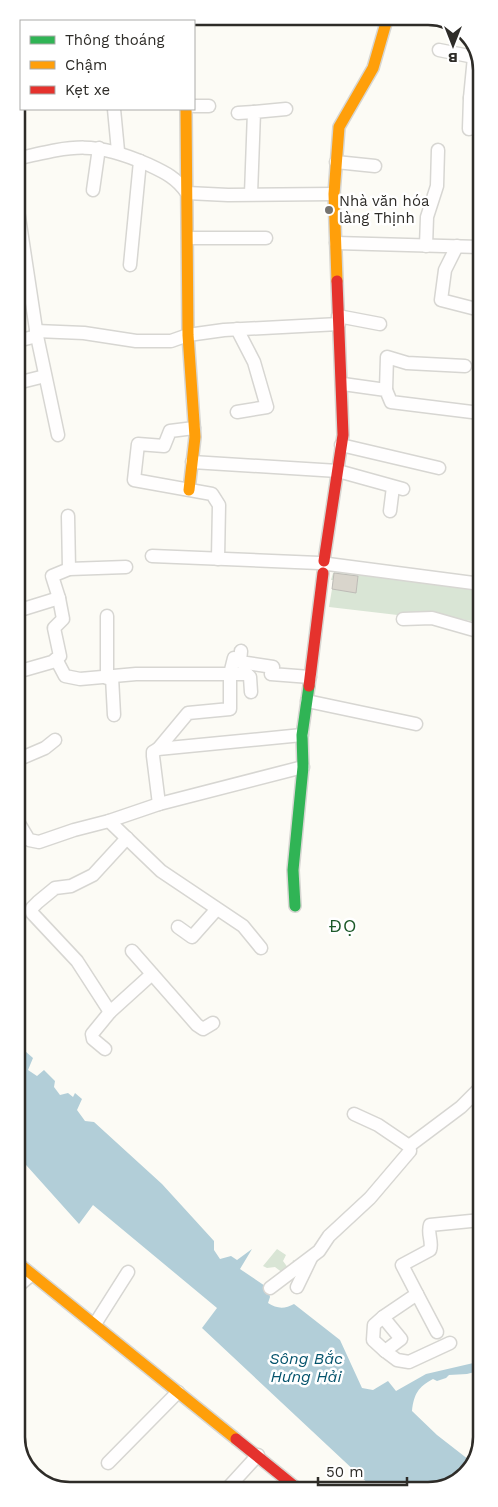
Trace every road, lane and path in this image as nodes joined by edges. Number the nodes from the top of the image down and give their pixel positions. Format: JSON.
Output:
{"nodes":[{"id":1,"x":385,"y":25,"type":"edge"},
{"id":2,"x":439,"y":50,"type":"dead end"},
{"id":3,"x":470,"y":56,"type":"edge"},
{"id":4,"x":195,"y":106,"type":"edge"},
{"id":5,"x":209,"y":106,"type":"dead end"},
{"id":6,"x":286,"y":109,"type":"dead end"},
{"id":7,"x":473,"y":109,"type":"edge"},
{"id":8,"x":114,"y":110,"type":"edge"},
{"id":9,"x":186,"y":110,"type":"edge"},
{"id":10,"x":254,"y":112,"type":"junction"},
{"id":11,"x":238,"y":113,"type":"dead end"},
{"id":12,"x":469,"y":129,"type":"dead end"},
{"id":13,"x":99,"y":148,"type":"junction"},
{"id":14,"x":438,"y":150,"type":"dead end"},
{"id":15,"x":118,"y":151,"type":"junction"},
{"id":16,"x":25,"y":157,"type":"edge"},
{"id":17,"x":140,"y":161,"type":"junction"},
{"id":18,"x":336,"y":162,"type":"junction"},
{"id":19,"x":376,"y":166,"type":"dead end"},
{"id":20,"x":93,"y":190,"type":"dead end"},
{"id":21,"x":187,"y":192,"type":"junction"},
{"id":22,"x":251,"y":194,"type":"junction"},
{"id":23,"x":334,"y":194,"type":"junction"},
{"id":24,"x":188,"y":238,"type":"junction"},
{"id":25,"x":266,"y":238,"type":"dead end"},
{"id":26,"x":336,"y":243,"type":"junction"},
{"id":27,"x":426,"y":246,"type":"junction"},
{"id":28,"x":457,"y":246,"type":"junction"},
{"id":29,"x":473,"y":247,"type":"edge"},
{"id":30,"x":25,"y":262,"type":"edge"},
{"id":31,"x":130,"y":265,"type":"dead end"},
{"id":32,"x":473,"y":308,"type":"edge"},
{"id":33,"x":338,"y":320,"type":"junction"},
{"id":34,"x":380,"y":324,"type":"dead end"},
{"id":35,"x":237,"y":329,"type":"junction"},
{"id":36,"x":36,"y":334,"type":"junction"},
{"id":37,"x":188,"y":336,"type":"junction"},
{"id":38,"x":25,"y":338,"type":"edge"},
{"id":39,"x":465,"y":366,"type":"dead end"},
{"id":40,"x":44,"y":376,"type":"junction"},
{"id":41,"x":25,"y":381,"type":"edge"},
{"id":42,"x":343,"y":384,"type":"junction"},
{"id":43,"x":386,"y":390,"type":"junction"},
{"id":44,"x":237,"y":412,"type":"dead end"},
{"id":45,"x":473,"y":413,"type":"edge"},
{"id":46,"x":194,"y":428,"type":"junction"},
{"id":47,"x":58,"y":435,"type":"dead end"},
{"id":48,"x":341,"y":445,"type":"junction"},
{"id":49,"x":192,"y":462,"type":"junction"},
{"id":50,"x":439,"y":468,"type":"dead end"},
{"id":51,"x":338,"y":471,"type":"junction"},
{"id":52,"x":189,"y":490,"type":"junction"},
{"id":53,"x":390,"y":512,"type":"dead end"},
{"id":54,"x":68,"y":516,"type":"dead end"},
{"id":55,"x":152,"y":556,"type":"dead end"},
{"id":56,"x":218,"y":560,"type":"junction"},
{"id":57,"x":323,"y":565,"type":"junction"},
{"id":58,"x":126,"y":567,"type":"dead end"},
{"id":59,"x":69,"y":568,"type":"junction"},
{"id":60,"x":473,"y":583,"type":"edge"},
{"id":61,"x":59,"y":598,"type":"junction"},
{"id":62,"x":25,"y":609,"type":"edge"},
{"id":63,"x":107,"y":616,"type":"dead end"},
{"id":64,"x":403,"y":619,"type":"dead end"},
{"id":65,"x":473,"y":630,"type":"edge"},
{"id":66,"x":56,"y":659,"type":"junction"},
{"id":67,"x":25,"y":669,"type":"edge"},
{"id":68,"x":230,"y":674,"type":"junction"},
{"id":69,"x":109,"y":677,"type":"junction"},
{"id":70,"x":310,"y":677,"type":"junction"},
{"id":71,"x":251,"y":692,"type":"dead end"},
{"id":72,"x":306,"y":701,"type":"junction"},
{"id":73,"x":114,"y":715,"type":"dead end"},
{"id":74,"x":416,"y":724,"type":"dead end"},
{"id":75,"x":302,"y":735,"type":"junction"},
{"id":76,"x":55,"y":740,"type":"dead end"},
{"id":77,"x":158,"y":749,"type":"junction"},
{"id":78,"x":301,"y":754,"type":"junction"},
{"id":79,"x":25,"y":757,"type":"edge"},
{"id":80,"x":303,"y":768,"type":"junction"},
{"id":81,"x":289,"y":770,"type":"junction"},
{"id":82,"x":159,"y":804,"type":"junction"},
{"id":83,"x":109,"y":821,"type":"junction"},
{"id":84,"x":127,"y":838,"type":"junction"},
{"id":85,"x":25,"y":839,"type":"edge"},
{"id":86,"x":295,"y":906,"type":"dead end"},
{"id":87,"x":216,"y":910,"type":"junction"},
{"id":88,"x":178,"y":927,"type":"dead end"},
{"id":89,"x":262,"y":948,"type":"dead end"},
{"id":90,"x":132,"y":951,"type":"dead end"},
{"id":91,"x":152,"y":974,"type":"junction"},
{"id":92,"x":110,"y":1012,"type":"junction"},
{"id":93,"x":213,"y":1023,"type":"dead end"},
{"id":94,"x":105,"y":1049,"type":"dead end"},
{"id":95,"x":473,"y":1096,"type":"edge"},
{"id":96,"x":354,"y":1114,"type":"dead end"},
{"id":97,"x":409,"y":1146,"type":"junction"},
{"id":98,"x":473,"y":1221,"type":"edge"},
{"id":99,"x":312,"y":1257,"type":"junction"},
{"id":100,"x":25,"y":1269,"type":"edge"},
{"id":101,"x":128,"y":1272,"type":"dead end"},
{"id":102,"x":31,"y":1275,"type":"junction"},
{"id":103,"x":25,"y":1280,"type":"edge"},
{"id":104,"x":297,"y":1287,"type":"dead end"},
{"id":105,"x":270,"y":1288,"type":"dead end"},
{"id":106,"x":417,"y":1294,"type":"junction"},
{"id":107,"x":383,"y":1317,"type":"junction"},
{"id":108,"x":96,"y":1324,"type":"junction"},
{"id":109,"x":437,"y":1332,"type":"dead end"},
{"id":110,"x":450,"y":1343,"type":"dead end"},
{"id":111,"x":385,"y":1351,"type":"junction"},
{"id":112,"x":178,"y":1392,"type":"junction"},
{"id":113,"x":258,"y":1455,"type":"junction"},
{"id":114,"x":108,"y":1463,"type":"dead end"},
{"id":115,"x":233,"y":1482,"type":"edge"},
{"id":116,"x":290,"y":1482,"type":"edge"}],
"edges":[{"from":1,"to":18,"type":"street"},
{"from":2,"to":3,"type":"street"},
{"from":4,"to":5,"type":"street"},
{"from":6,"to":10,"type":"street"},
{"from":7,"to":12,"type":"street"},
{"from":8,"to":15,"type":"street"},
{"from":9,"to":21,"type":"street"},
{"from":10,"to":11,"type":"street"},
{"from":10,"to":22,"type":"street"},
{"from":13,"to":15,"type":"street"},
{"from":13,"to":16,"type":"street"},
{"from":13,"to":20,"type":"street"},
{"from":14,"to":27,"type":"street"},
{"from":15,"to":17,"type":"street"},
{"from":17,"to":21,"type":"street"},
{"from":17,"to":31,"type":"street"},
{"from":18,"to":19,"type":"street"},
{"from":18,"to":23,"type":"street"},
{"from":21,"to":22,"type":"street"},
{"from":21,"to":24,"type":"street"},
{"from":22,"to":23,"type":"street"},
{"from":23,"to":26,"type":"street"},
{"from":24,"to":25,"type":"street"},
{"from":24,"to":37,"type":"street"},
{"from":26,"to":27,"type":"street"},
{"from":26,"to":33,"type":"street"},
{"from":27,"to":28,"type":"street"},
{"from":28,"to":29,"type":"street"},
{"from":28,"to":32,"type":"street"},
{"from":30,"to":36,"type":"street"},
{"from":33,"to":34,"type":"street"},
{"from":33,"to":35,"type":"street"},
{"from":33,"to":42,"type":"street"},
{"from":35,"to":37,"type":"street"},
{"from":35,"to":44,"type":"street"},
{"from":36,"to":37,"type":"street"},
{"from":36,"to":38,"type":"street"},
{"from":36,"to":40,"type":"street"},
{"from":37,"to":46,"type":"street"},
{"from":39,"to":43,"type":"street"},
{"from":40,"to":41,"type":"street"},
{"from":40,"to":47,"type":"street"},
{"from":42,"to":43,"type":"street"},
{"from":42,"to":48,"type":"street"},
{"from":43,"to":45,"type":"street"},
{"from":46,"to":49,"type":"street"},
{"from":46,"to":52,"type":"street"},
{"from":48,"to":50,"type":"street"},
{"from":48,"to":51,"type":"street"},
{"from":49,"to":51,"type":"street"},
{"from":49,"to":52,"type":"street"},
{"from":51,"to":53,"type":"street"},
{"from":51,"to":57,"type":"street"},
{"from":52,"to":56,"type":"street"},
{"from":54,"to":59,"type":"street"},
{"from":55,"to":56,"type":"street"},
{"from":56,"to":57,"type":"street"},
{"from":57,"to":60,"type":"street"},
{"from":57,"to":70,"type":"street"},
{"from":58,"to":59,"type":"street"},
{"from":59,"to":61,"type":"street"},
{"from":61,"to":62,"type":"street"},
{"from":61,"to":66,"type":"street"},
{"from":63,"to":69,"type":"street"},
{"from":64,"to":65,"type":"street"},
{"from":66,"to":67,"type":"street"},
{"from":66,"to":69,"type":"street"},
{"from":68,"to":69,"type":"street"},
{"from":68,"to":70,"type":"street"},
{"from":68,"to":71,"type":"street"},
{"from":68,"to":77,"type":"street"},
{"from":69,"to":73,"type":"street"},
{"from":70,"to":72,"type":"street"},
{"from":72,"to":74,"type":"street"},
{"from":72,"to":75,"type":"street"},
{"from":75,"to":77,"type":"street"},
{"from":75,"to":78,"type":"street"},
{"from":76,"to":79,"type":"street"},
{"from":77,"to":82,"type":"street"},
{"from":78,"to":80,"type":"street"},
{"from":78,"to":81,"type":"street"},
{"from":80,"to":81,"type":"street"},
{"from":80,"to":86,"type":"street"},
{"from":81,"to":82,"type":"street"},
{"from":82,"to":83,"type":"street"},
{"from":83,"to":84,"type":"street"},
{"from":83,"to":85,"type":"street"},
{"from":84,"to":87,"type":"street"},
{"from":84,"to":92,"type":"street"},
{"from":87,"to":88,"type":"street"},
{"from":87,"to":89,"type":"street"},
{"from":90,"to":91,"type":"street"},
{"from":91,"to":92,"type":"street"},
{"from":91,"to":93,"type":"street"},
{"from":92,"to":94,"type":"street"},
{"from":95,"to":97,"type":"street"},
{"from":96,"to":97,"type":"street"},
{"from":97,"to":99,"type":"street"},
{"from":98,"to":106,"type":"street"},
{"from":99,"to":104,"type":"street"},
{"from":99,"to":105,"type":"street"},
{"from":100,"to":102,"type":"street"},
{"from":101,"to":108,"type":"street"},
{"from":102,"to":103,"type":"street"},
{"from":102,"to":108,"type":"street"},
{"from":106,"to":107,"type":"street"},
{"from":106,"to":109,"type":"street"},
{"from":107,"to":111,"type":"street"},
{"from":107,"to":111,"type":"street"},
{"from":108,"to":112,"type":"street"},
{"from":110,"to":111,"type":"street"},
{"from":112,"to":113,"type":"street"},
{"from":112,"to":114,"type":"street"},
{"from":113,"to":115,"type":"street"},
{"from":113,"to":116,"type":"street"}]}
